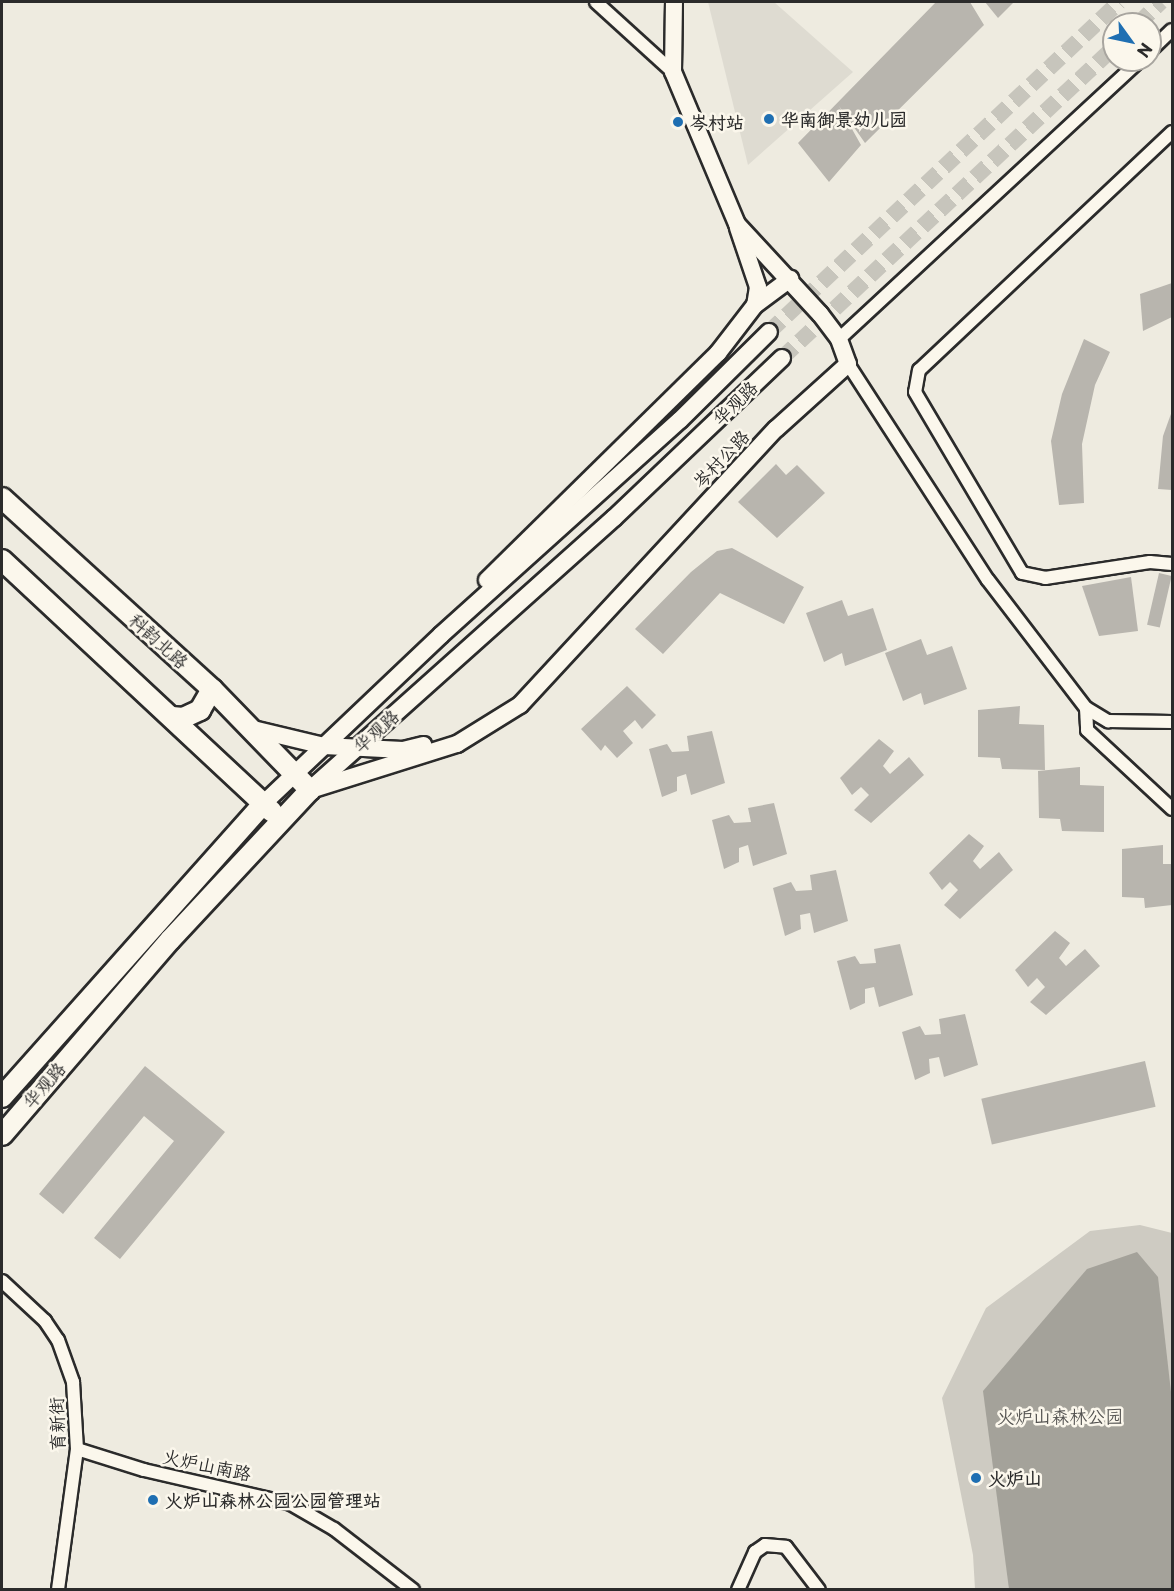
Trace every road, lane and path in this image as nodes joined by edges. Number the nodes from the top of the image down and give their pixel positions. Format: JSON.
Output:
{"nodes":[{"id":1,"x":596,"y":2,"type":"edge"},
{"id":2,"x":674,"y":2,"type":"edge"},
{"id":3,"x":673,"y":72,"type":"junction"},
{"id":4,"x":1127,"y":72,"type":"edge"},
{"id":5,"x":1173,"y":132,"type":"edge"},
{"id":6,"x":737,"y":224,"type":"junction"},
{"id":7,"x":790,"y":279,"type":"junction"},
{"id":8,"x":755,"y":305,"type":"junction"},
{"id":9,"x":769,"y":332,"type":"tunnel mouth"},
{"id":10,"x":839,"y":339,"type":"junction"},
{"id":11,"x":782,"y":358,"type":"tunnel mouth"},
{"id":12,"x":848,"y":364,"type":"junction"},
{"id":13,"x":2,"y":498,"type":"edge"},
{"id":14,"x":2,"y":560,"type":"edge"},
{"id":15,"x":1173,"y":564,"type":"edge"},
{"id":16,"x":426,"y":648,"type":"junction"},
{"id":17,"x":212,"y":689,"type":"junction"},
{"id":18,"x":520,"y":705,"type":"junction"},
{"id":19,"x":1086,"y":708,"type":"junction"},
{"id":20,"x":172,"y":717,"type":"junction"},
{"id":21,"x":1173,"y":722,"type":"edge"},
{"id":22,"x":253,"y":729,"type":"junction"},
{"id":23,"x":324,"y":746,"type":"junction"},
{"id":24,"x":357,"y":747,"type":"junction"},
{"id":25,"x":295,"y":773,"type":"junction"},
{"id":26,"x":310,"y":790,"type":"junction"},
{"id":27,"x":263,"y":804,"type":"junction"},
{"id":28,"x":1173,"y":809,"type":"edge"},
{"id":29,"x":280,"y":820,"type":"junction"},
{"id":30,"x":2,"y":1097,"type":"edge"},
{"id":31,"x":2,"y":1135,"type":"edge"},
{"id":32,"x":2,"y":1281,"type":"edge"},
{"id":33,"x":77,"y":1449,"type":"junction"},
{"id":34,"x":58,"y":1590,"type":"edge"},
{"id":35,"x":413,"y":1590,"type":"edge"},
{"id":36,"x":738,"y":1590,"type":"edge"},
{"id":37,"x":819,"y":1590,"type":"edge"}],
"edges":[{"from":1,"to":3,"type":"street"},
{"from":2,"to":3,"type":"street"},
{"from":3,"to":6,"type":"street"},
{"from":4,"to":10,"type":"street"},
{"from":5,"to":15,"type":"street"},
{"from":6,"to":7,"type":"street"},
{"from":6,"to":8,"type":"street"},
{"from":7,"to":8,"type":"street"},
{"from":7,"to":10,"type":"street"},
{"from":8,"to":16,"type":"street"},
{"from":9,"to":16,"type":"street","name":"华观路"},
{"from":10,"to":12,"type":"street"},
{"from":11,"to":24,"type":"street","name":"华观路"},
{"from":12,"to":18,"type":"street","name":"岑村公路"},
{"from":12,"to":19,"type":"street"},
{"from":13,"to":17,"type":"main road","name":"科韵北路"},
{"from":14,"to":20,"type":"main road"},
{"from":16,"to":23,"type":"street","name":"华观路"},
{"from":17,"to":20,"type":"main road"},
{"from":17,"to":22,"type":"main road","name":"科韵北路"},
{"from":18,"to":24,"type":"street"},
{"from":18,"to":26,"type":"street","name":"岑村公路"},
{"from":19,"to":21,"type":"street"},
{"from":19,"to":28,"type":"street"},
{"from":20,"to":27,"type":"main road"},
{"from":22,"to":23,"type":"street"},
{"from":22,"to":25,"type":"main road","name":"科韵北路"},
{"from":23,"to":24,"type":"street"},
{"from":23,"to":25,"type":"street","name":"华观路"},
{"from":24,"to":26,"type":"street","name":"华观路"},
{"from":25,"to":26,"type":"main road","name":"科韵北路"},
{"from":25,"to":27,"type":"street","name":"华观路"},
{"from":26,"to":29,"type":"main road","name":"华观路"},
{"from":27,"to":29,"type":"main road"},
{"from":27,"to":30,"type":"main road","name":"华观路"},
{"from":29,"to":31,"type":"main road","name":"华观路"},
{"from":32,"to":33,"type":"street","name":"育新街"},
{"from":33,"to":34,"type":"street","name":"育新街"},
{"from":33,"to":35,"type":"street","name":"火炉山南路"},
{"from":36,"to":37,"type":"street"}]}
